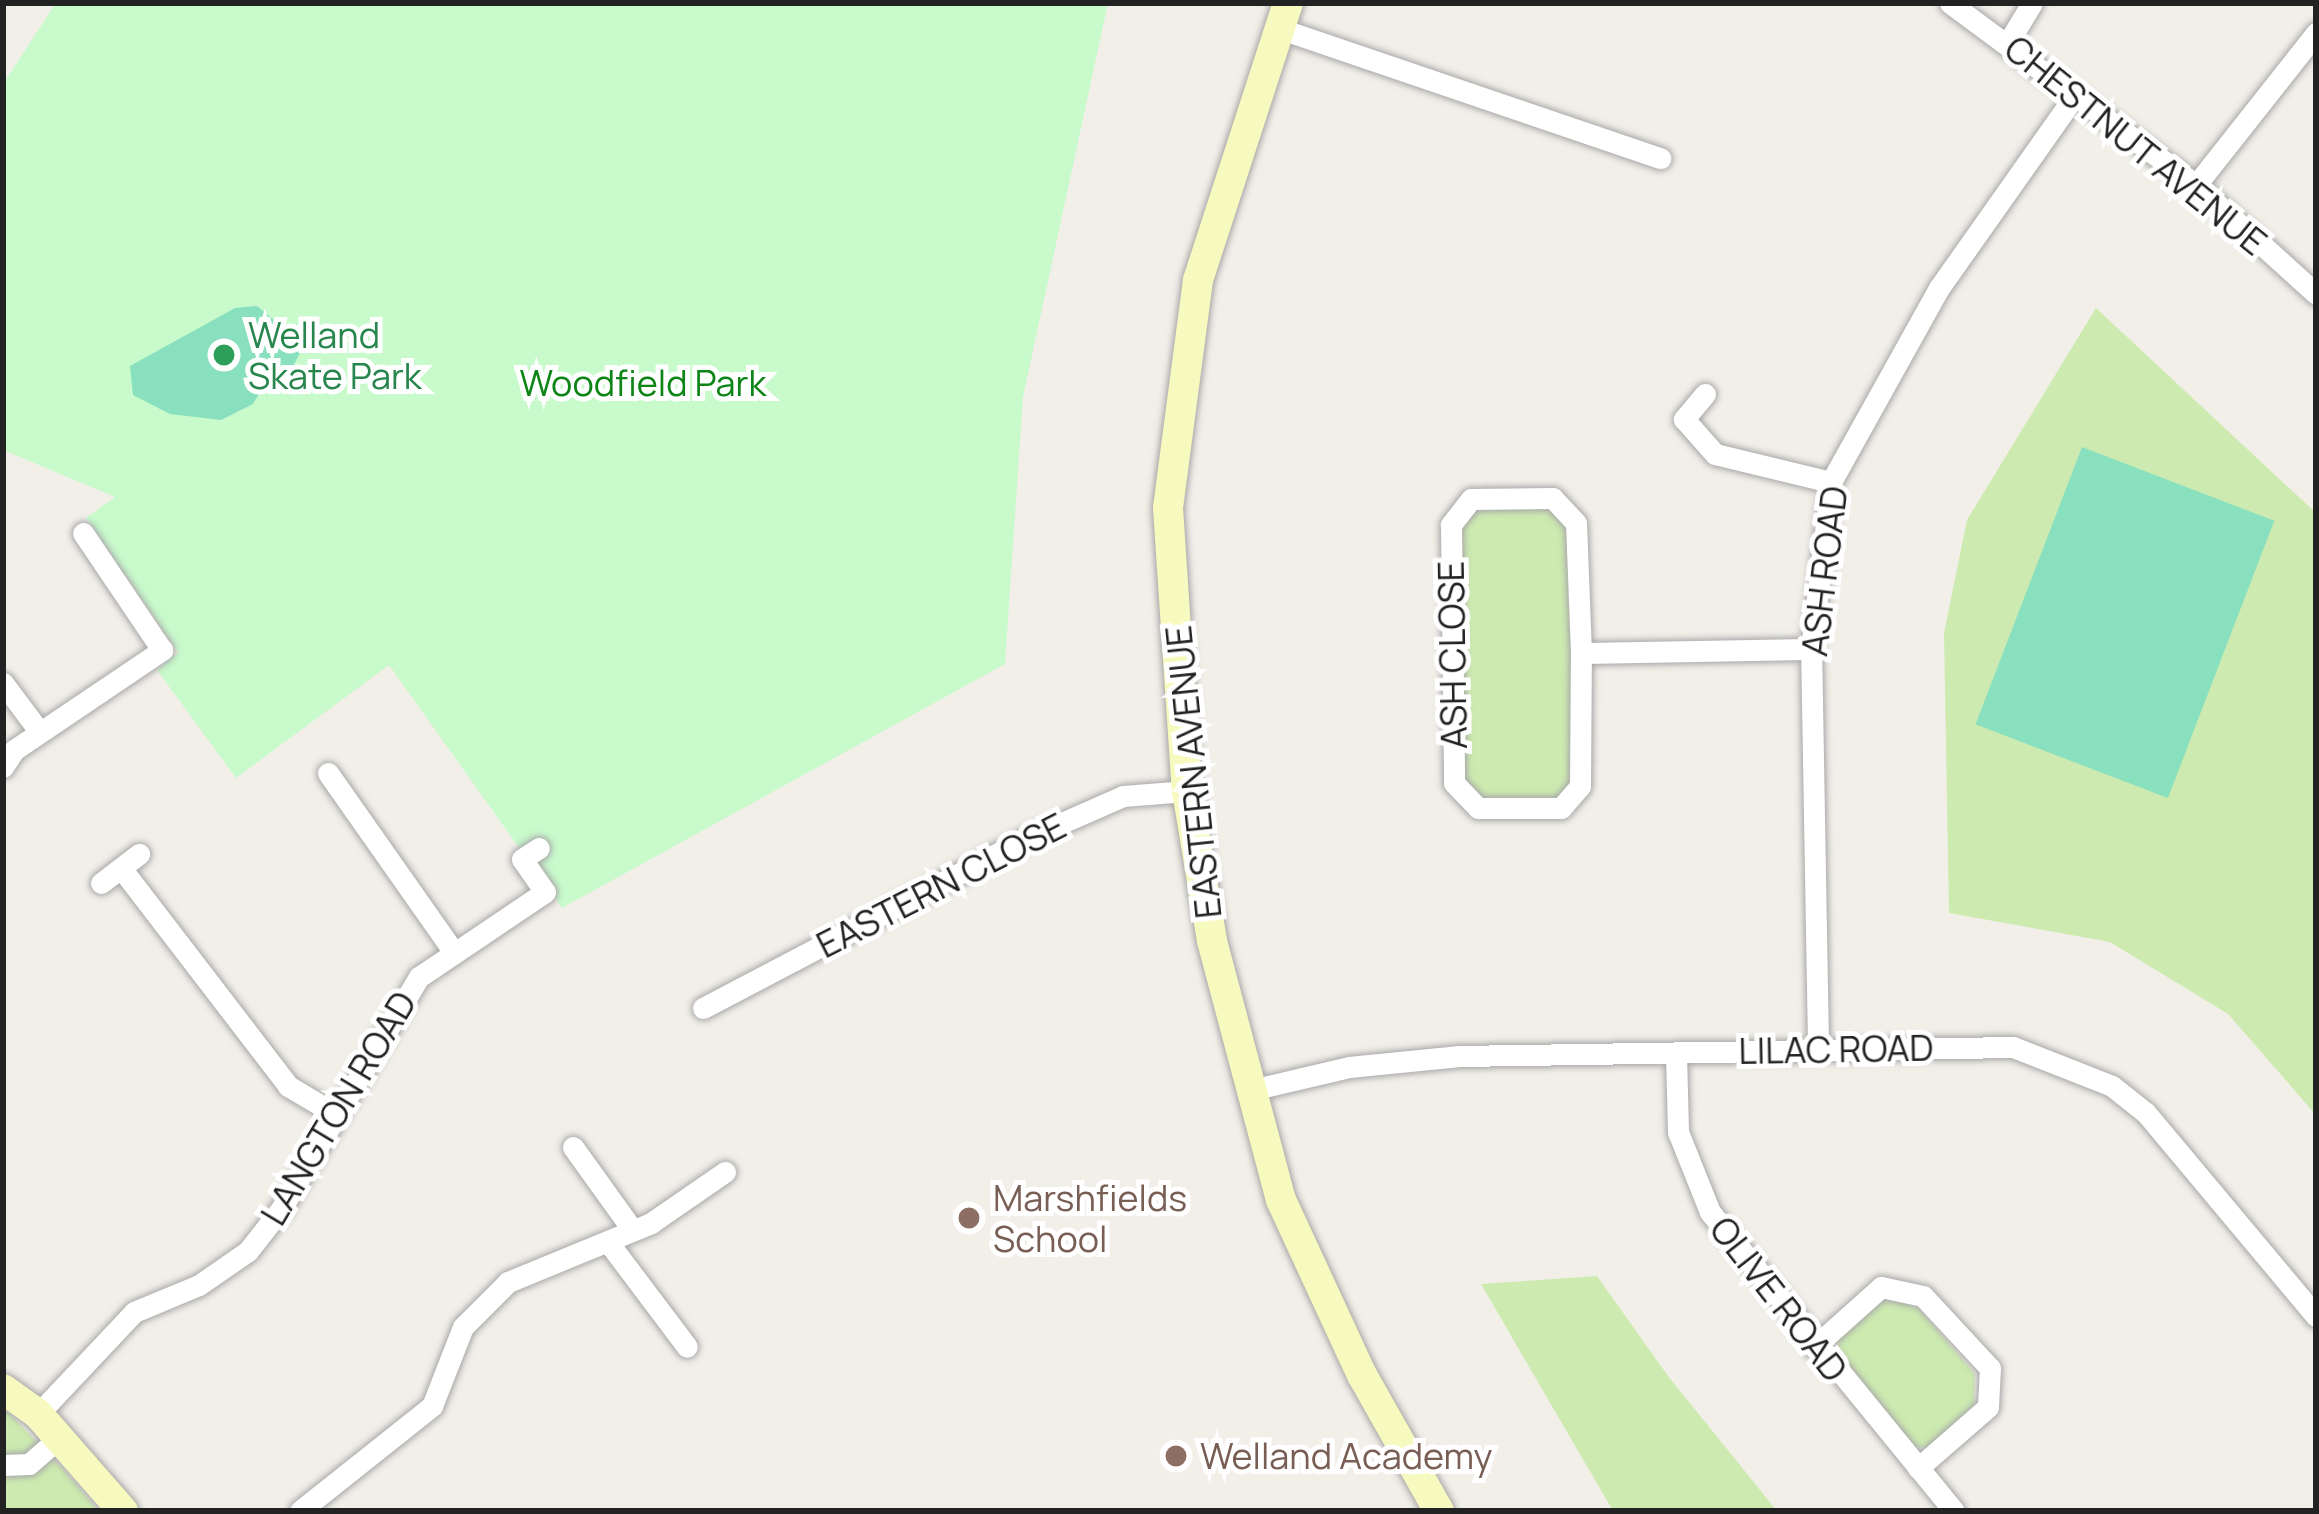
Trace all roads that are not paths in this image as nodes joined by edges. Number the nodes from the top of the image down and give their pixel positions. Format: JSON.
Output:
{"nodes":[{"id":1,"x":1950,"y":3,"type":"edge"},
{"id":2,"x":2032,"y":3,"type":"edge"},
{"id":3,"x":1283,"y":15,"type":"edge"},
{"id":4,"x":2316,"y":33,"type":"edge"},
{"id":5,"x":2009,"y":40,"type":"junction"},
{"id":6,"x":2075,"y":95,"type":"junction"},
{"id":7,"x":1660,"y":158,"type":"dead end"},
{"id":8,"x":2196,"y":185,"type":"junction"},
{"id":9,"x":2316,"y":293,"type":"edge"},
{"id":10,"x":1705,"y":394,"type":"dead end"},
{"id":11,"x":1831,"y":482,"type":"junction"},
{"id":12,"x":82,"y":532,"type":"dead end"},
{"id":13,"x":1811,"y":649,"type":"junction"},
{"id":14,"x":1581,"y":653,"type":"junction"},
{"id":15,"x":3,"y":683,"type":"edge"},
{"id":16,"x":40,"y":730,"type":"junction"},
{"id":17,"x":3,"y":767,"type":"edge"},
{"id":18,"x":328,"y":773,"type":"dead end"},
{"id":19,"x":1187,"y":790,"type":"junction"},
{"id":20,"x":539,"y":848,"type":"dead end"},
{"id":21,"x":140,"y":854,"type":"dead end"},
{"id":22,"x":121,"y":868,"type":"junction"},
{"id":23,"x":101,"y":883,"type":"dead end"},
{"id":24,"x":453,"y":951,"type":"junction"},
{"id":25,"x":703,"y":1008,"type":"dead end"},
{"id":26,"x":1818,"y":1045,"type":"junction"},
{"id":27,"x":1676,"y":1054,"type":"junction"},
{"id":28,"x":1247,"y":1091,"type":"junction"},
{"id":29,"x":332,"y":1112,"type":"junction"},
{"id":30,"x":573,"y":1147,"type":"dead end"},
{"id":31,"x":724,"y":1172,"type":"dead end"},
{"id":32,"x":632,"y":1229,"type":"junction"},
{"id":33,"x":608,"y":1242,"type":"junction"},
{"id":34,"x":2316,"y":1316,"type":"edge"},
{"id":35,"x":687,"y":1347,"type":"dead end"},
{"id":36,"x":1814,"y":1347,"type":"junction"},
{"id":37,"x":3,"y":1388,"type":"edge"},
{"id":38,"x":38,"y":1414,"type":"junction"},
{"id":39,"x":59,"y":1438,"type":"junction"},
{"id":40,"x":3,"y":1465,"type":"edge"},
{"id":41,"x":1918,"y":1468,"type":"junction"},
{"id":42,"x":312,"y":1508,"type":"edge"},
{"id":43,"x":123,"y":1511,"type":"edge"},
{"id":44,"x":1439,"y":1511,"type":"edge"},
{"id":45,"x":1954,"y":1511,"type":"edge"}],
"edges":[{"from":1,"to":5,"type":"street","name":"CHESTNUT AVENUE"},
{"from":2,"to":5,"type":"street"},
{"from":3,"to":7,"type":"street"},
{"from":3,"to":19,"type":"street","name":"EASTERN AVENUE"},
{"from":4,"to":8,"type":"street"},
{"from":5,"to":6,"type":"street","name":"CHESTNUT AVENUE"},
{"from":6,"to":8,"type":"street","name":"CHESTNUT AVENUE"},
{"from":6,"to":11,"type":"street","name":"ASH ROAD"},
{"from":8,"to":9,"type":"street","name":"CHESTNUT AVENUE"},
{"from":10,"to":11,"type":"street"},
{"from":11,"to":13,"type":"street","name":"ASH ROAD"},
{"from":12,"to":16,"type":"street"},
{"from":13,"to":14,"type":"street"},
{"from":13,"to":26,"type":"street","name":"ASH ROAD"},
{"from":14,"to":14,"type":"street","name":"ASH CLOSE"},
{"from":15,"to":16,"type":"street"},
{"from":16,"to":17,"type":"street"},
{"from":18,"to":24,"type":"street"},
{"from":19,"to":25,"type":"street","name":"EASTERN CLOSE"},
{"from":19,"to":28,"type":"street","name":"EASTERN AVENUE"},
{"from":20,"to":24,"type":"street","name":"LANGTON ROAD"},
{"from":21,"to":22,"type":"street"},
{"from":22,"to":23,"type":"street"},
{"from":22,"to":29,"type":"street"},
{"from":24,"to":29,"type":"street","name":"LANGTON ROAD"},
{"from":26,"to":27,"type":"street","name":"LILAC ROAD"},
{"from":26,"to":34,"type":"street","name":"LILAC ROAD"},
{"from":27,"to":28,"type":"street","name":"LILAC ROAD"},
{"from":27,"to":36,"type":"street","name":"OLIVE ROAD"},
{"from":28,"to":44,"type":"street","name":"EASTERN AVENUE"},
{"from":29,"to":38,"type":"street","name":"LANGTON ROAD"},
{"from":30,"to":32,"type":"street"},
{"from":31,"to":32,"type":"street"},
{"from":32,"to":33,"type":"street"},
{"from":33,"to":35,"type":"street"},
{"from":33,"to":42,"type":"street"},
{"from":36,"to":41,"type":"street","name":"OLIVE ROAD"},
{"from":36,"to":41,"type":"street"},
{"from":37,"to":38,"type":"street"},
{"from":38,"to":39,"type":"street"},
{"from":39,"to":40,"type":"street"},
{"from":39,"to":43,"type":"street"},
{"from":41,"to":45,"type":"street","name":"OLIVE ROAD"}]}
